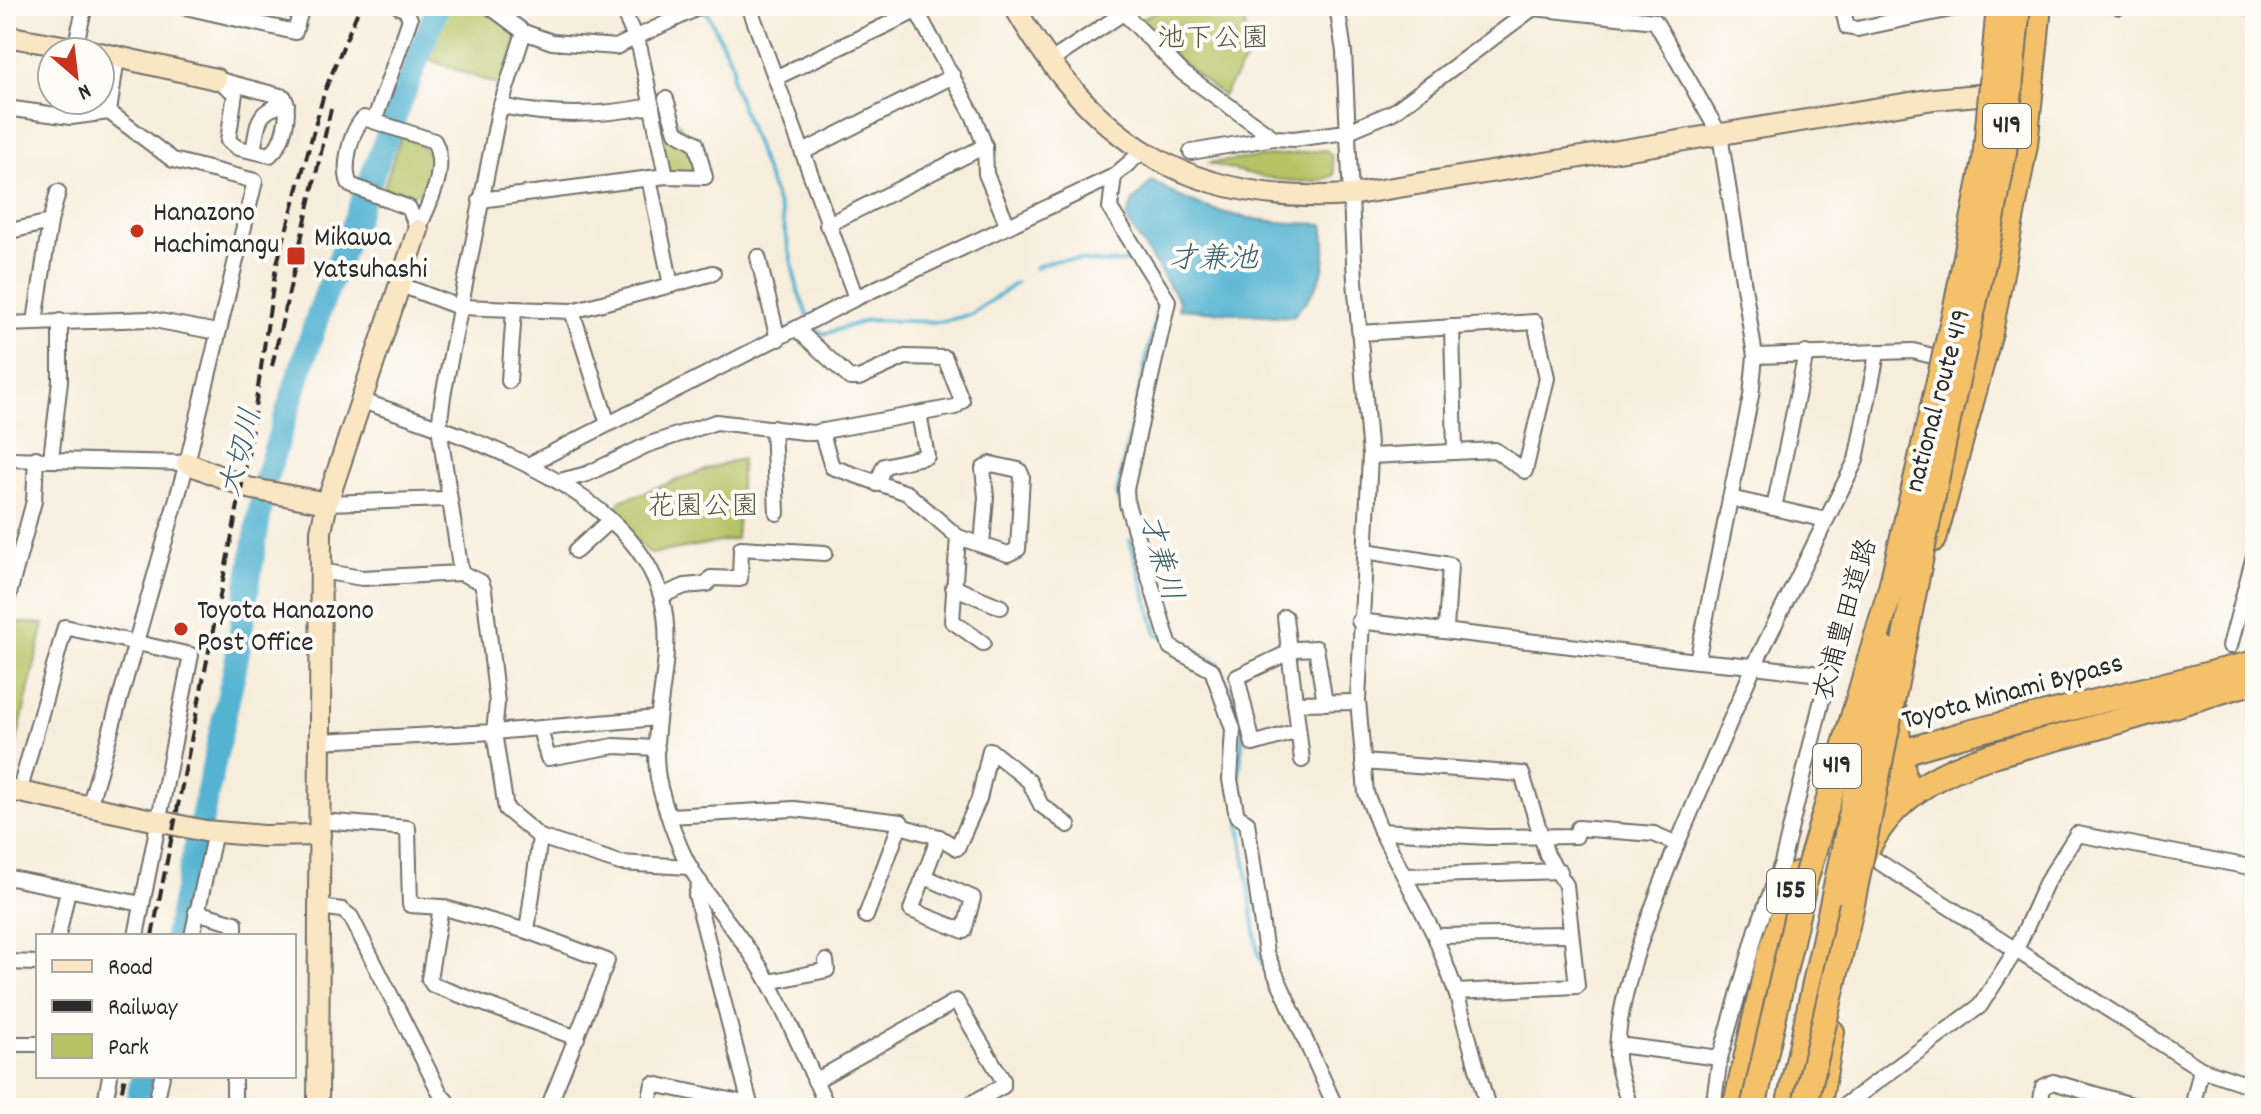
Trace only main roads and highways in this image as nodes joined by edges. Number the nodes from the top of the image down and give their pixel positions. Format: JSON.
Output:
{"nodes":[{"id":1,"x":1998,"y":6,"type":"edge"},
{"id":2,"x":2018,"y":6,"type":"edge"},
{"id":3,"x":2030,"y":6,"type":"edge"},
{"id":4,"x":2039,"y":6,"type":"edge"},
{"id":5,"x":1999,"y":96,"type":"junction"},
{"id":6,"x":2006,"y":248,"type":"junction"},
{"id":7,"x":1928,"y":426,"type":"junction"},
{"id":8,"x":1928,"y":522,"type":"junction"},
{"id":9,"x":2255,"y":663,"type":"edge"},
{"id":10,"x":2255,"y":681,"type":"edge"},
{"id":11,"x":1893,"y":719,"type":"junction"},
{"id":12,"x":1941,"y":741,"type":"junction"},
{"id":13,"x":1900,"y":755,"type":"junction"},
{"id":14,"x":1858,"y":780,"type":"junction"},
{"id":15,"x":1896,"y":806,"type":"junction"},
{"id":16,"x":1735,"y":1108,"type":"edge"},
{"id":17,"x":1753,"y":1108,"type":"edge"},
{"id":18,"x":1788,"y":1108,"type":"edge"},
{"id":19,"x":1795,"y":1108,"type":"edge"},
{"id":20,"x":1804,"y":1108,"type":"edge"},
{"id":21,"x":1818,"y":1108,"type":"edge"}],
"edges":[{"from":1,"to":5,"type":"highway","name":"national route 419","number":"419"},
{"from":1,"to":7,"type":"highway","name":"衣浦豊田道路","number":"419","bridge":true},
{"from":2,"to":8,"type":"highway","name":"衣浦豊田道路","number":"419","bridge":true},
{"from":3,"to":5,"type":"highway","number":"419"},
{"from":4,"to":6,"type":"highway","name":"national route 419","number":"419"},
{"from":5,"to":6,"type":"highway","number":"419"},
{"from":5,"to":14,"type":"highway","name":"national route 419","number":"419"},
{"from":6,"to":11,"type":"highway","name":"national route 419","number":"419"},
{"from":7,"to":17,"type":"highway","name":"衣浦豊田道路","number":"419","bridge":true},
{"from":7,"to":18,"type":"highway","name":"衣浦豊田道路","number":"419","bridge":true},
{"from":8,"to":19,"type":"highway","name":"衣浦豊田道路","number":"419","bridge":true},
{"from":8,"to":20,"type":"highway","name":"衣浦豊田道路","number":"419","bridge":true},
{"from":9,"to":12,"type":"highway","name":"Toyota Minami Bypass","number":"155"},
{"from":10,"to":15,"type":"highway","name":"Toyota Minami Bypass","number":"155"},
{"from":11,"to":12,"type":"highway","number":"419"},
{"from":11,"to":13,"type":"highway","name":"national route 419","number":"419"},
{"from":12,"to":13,"type":"highway","name":"Toyota Minami Bypass","number":"155"},
{"from":13,"to":14,"type":"highway","name":"Toyota Minami Bypass","number":"155"},
{"from":13,"to":15,"type":"highway","name":"national route 419","number":"155"},
{"from":14,"to":16,"type":"highway","name":"Toyota Minami Bypass","number":"155"},
{"from":15,"to":21,"type":"highway","name":"Toyota Minami Bypass","number":"155"}]}
